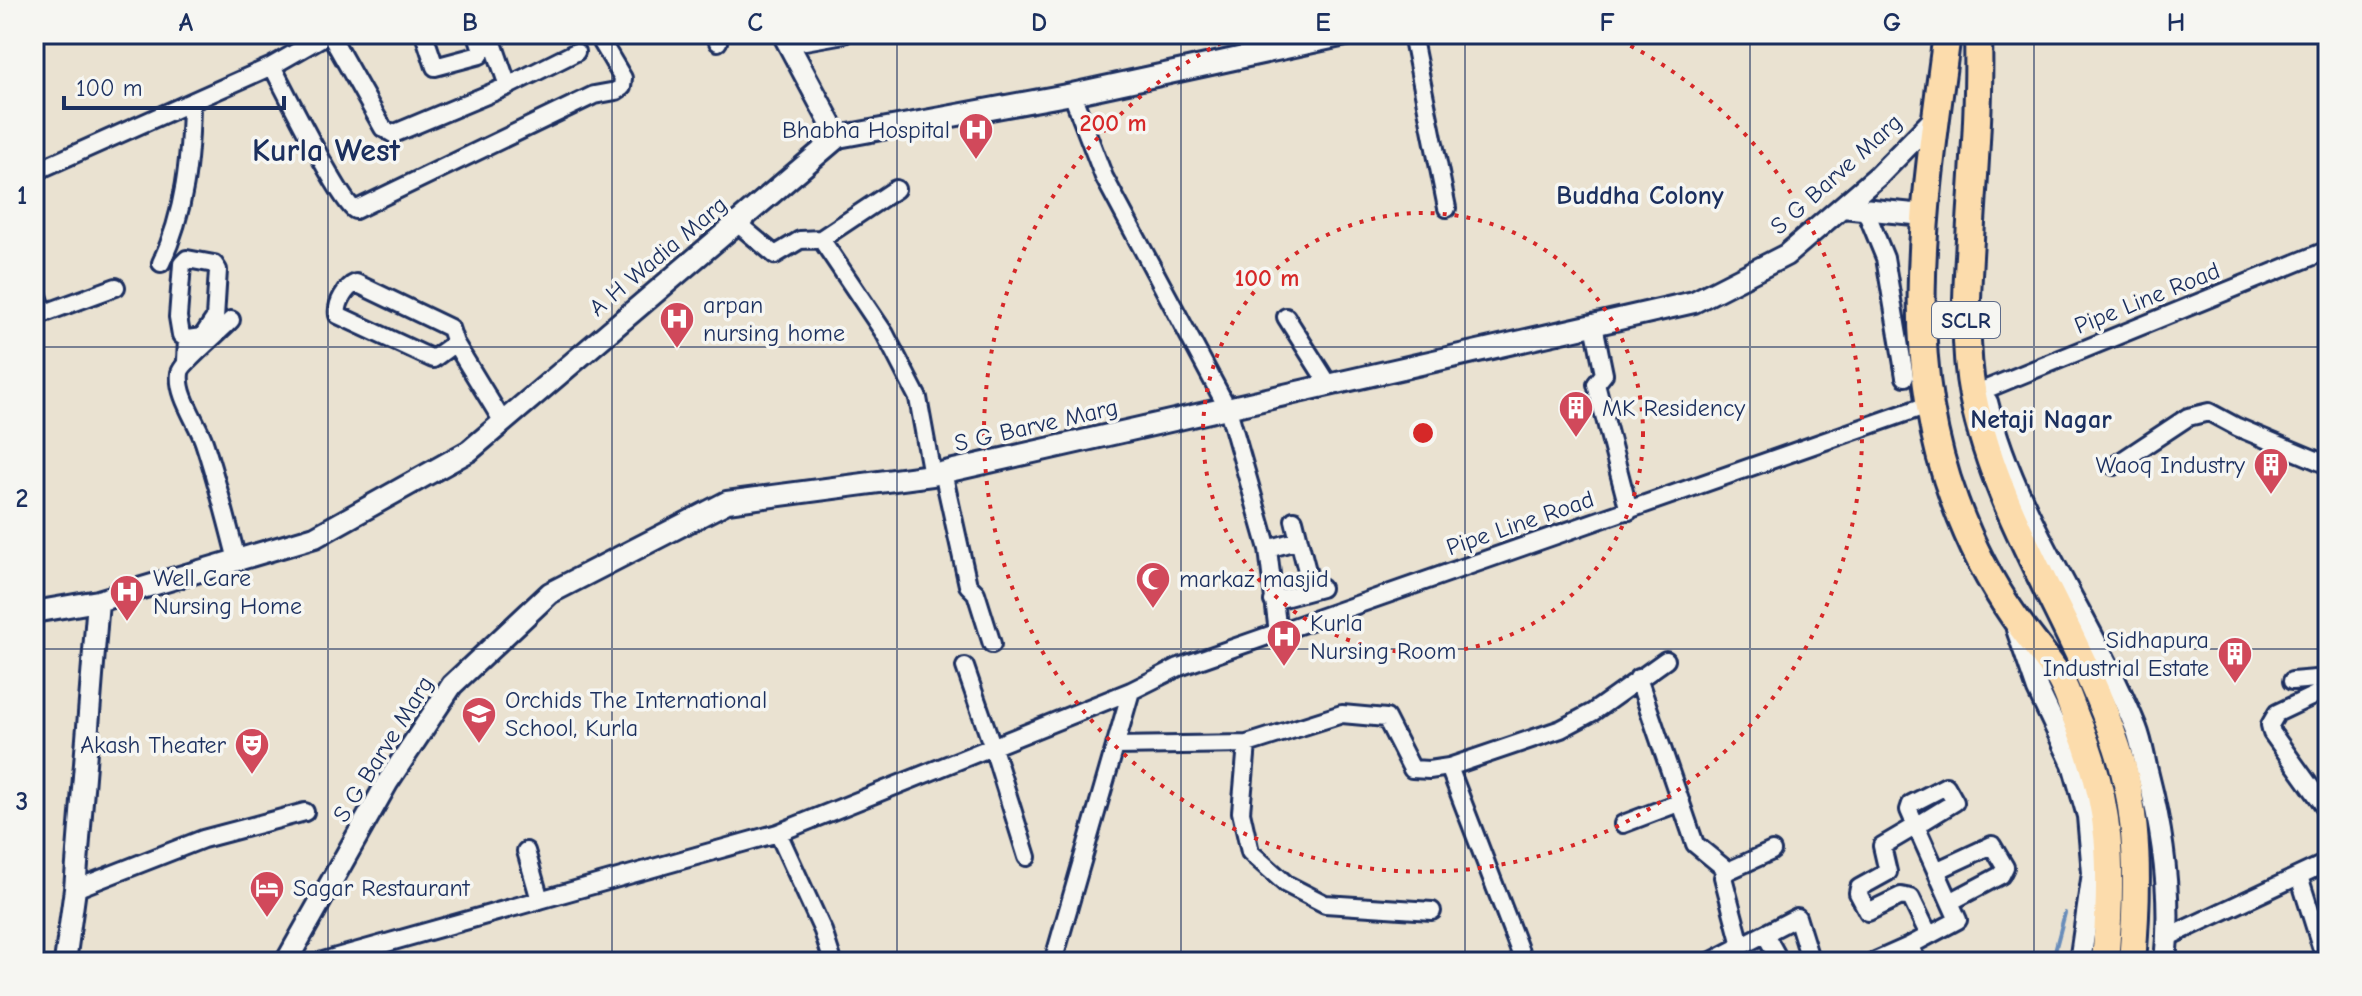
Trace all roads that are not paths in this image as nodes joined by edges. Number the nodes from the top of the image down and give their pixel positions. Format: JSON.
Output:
{"nodes":[{"id":1,"x":329,"y":34,"type":"edge"},
{"id":2,"x":416,"y":34,"type":"edge"},
{"id":3,"x":424,"y":34,"type":"edge"},
{"id":4,"x":477,"y":34,"type":"edge"},
{"id":5,"x":490,"y":34,"type":"edge"},
{"id":6,"x":597,"y":34,"type":"edge"},
{"id":7,"x":844,"y":34,"type":"edge"},
{"id":8,"x":1350,"y":34,"type":"edge"},
{"id":9,"x":1412,"y":34,"type":"edge"},
{"id":10,"x":1947,"y":34,"type":"edge"},
{"id":11,"x":1978,"y":34,"type":"edge"},
{"id":12,"x":786,"y":39,"type":"edge"},
{"id":13,"x":576,"y":52,"type":"dead end"},
{"id":14,"x":272,"y":66,"type":"junction"},
{"id":15,"x":426,"y":66,"type":"dead end"},
{"id":16,"x":508,"y":86,"type":"junction"},
{"id":17,"x":1072,"y":94,"type":"junction"},
{"id":18,"x":191,"y":104,"type":"junction"},
{"id":19,"x":1936,"y":117,"type":"junction"},
{"id":20,"x":838,"y":137,"type":"junction"},
{"id":21,"x":34,"y":172,"type":"edge"},
{"id":22,"x":896,"y":189,"type":"dead end"},
{"id":23,"x":1842,"y":207,"type":"junction"},
{"id":24,"x":1447,"y":208,"type":"dead end"},
{"id":25,"x":1865,"y":209,"type":"junction"},
{"id":26,"x":1924,"y":215,"type":"junction"},
{"id":27,"x":737,"y":223,"type":"junction"},
{"id":28,"x":821,"y":239,"type":"junction"},
{"id":29,"x":2328,"y":250,"type":"edge"},
{"id":30,"x":161,"y":263,"type":"dead end"},
{"id":31,"x":34,"y":284,"type":"edge"},
{"id":32,"x":116,"y":287,"type":"dead end"},
{"id":33,"x":39,"y":315,"type":"edge"},
{"id":34,"x":1286,"y":317,"type":"dead end"},
{"id":35,"x":231,"y":320,"type":"dead end"},
{"id":36,"x":1594,"y":325,"type":"junction"},
{"id":37,"x":187,"y":339,"type":"junction"},
{"id":38,"x":455,"y":343,"type":"junction"},
{"id":39,"x":186,"y":361,"type":"junction"},
{"id":40,"x":1905,"y":377,"type":"dead end"},
{"id":41,"x":1329,"y":385,"type":"junction"},
{"id":42,"x":1978,"y":392,"type":"junction"},
{"id":43,"x":1928,"y":405,"type":"junction"},
{"id":44,"x":1228,"y":409,"type":"junction"},
{"id":45,"x":503,"y":422,"type":"junction"},
{"id":46,"x":2328,"y":465,"type":"edge"},
{"id":47,"x":2114,"y":466,"type":"dead end"},
{"id":48,"x":937,"y":474,"type":"junction"},
{"id":49,"x":1629,"y":511,"type":"junction"},
{"id":50,"x":1294,"y":520,"type":"dead end"},
{"id":51,"x":1299,"y":540,"type":"junction"},
{"id":52,"x":1268,"y":549,"type":"junction"},
{"id":53,"x":237,"y":560,"type":"junction"},
{"id":54,"x":98,"y":601,"type":"junction"},
{"id":55,"x":1273,"y":601,"type":"junction"},
{"id":56,"x":34,"y":612,"type":"edge"},
{"id":57,"x":2011,"y":613,"type":"junction"},
{"id":58,"x":1278,"y":633,"type":"junction"},
{"id":59,"x":2082,"y":638,"type":"junction"},
{"id":60,"x":992,"y":644,"type":"dead end"},
{"id":61,"x":1666,"y":660,"type":"dead end"},
{"id":62,"x":965,"y":667,"type":"dead end"},
{"id":63,"x":1638,"y":678,"type":"junction"},
{"id":64,"x":2328,"y":678,"type":"edge"},
{"id":65,"x":1131,"y":691,"type":"junction"},
{"id":66,"x":1247,"y":744,"type":"junction"},
{"id":67,"x":1115,"y":746,"type":"junction"},
{"id":68,"x":993,"y":748,"type":"junction"},
{"id":69,"x":1449,"y":767,"type":"junction"},
{"id":70,"x":1681,"y":802,"type":"junction"},
{"id":71,"x":2328,"y":811,"type":"edge"},
{"id":72,"x":305,"y":812,"type":"dead end"},
{"id":73,"x":1623,"y":824,"type":"dead end"},
{"id":74,"x":778,"y":833,"type":"junction"},
{"id":75,"x":526,"y":851,"type":"dead end"},
{"id":76,"x":1772,"y":851,"type":"dead end"},
{"id":77,"x":1027,"y":857,"type":"dead end"},
{"id":78,"x":2328,"y":862,"type":"edge"},
{"id":79,"x":1728,"y":871,"type":"junction"},
{"id":80,"x":1936,"y":871,"type":"junction"},
{"id":81,"x":2299,"y":876,"type":"junction"},
{"id":82,"x":75,"y":889,"type":"junction"},
{"id":83,"x":540,"y":900,"type":"junction"},
{"id":84,"x":1950,"y":902,"type":"junction"},
{"id":85,"x":1432,"y":911,"type":"dead end"},
{"id":86,"x":1765,"y":934,"type":"junction"},
{"id":87,"x":1929,"y":935,"type":"junction"},
{"id":88,"x":2168,"y":937,"type":"junction"},
{"id":89,"x":1741,"y":945,"type":"junction"},
{"id":90,"x":1909,"y":946,"type":"junction"},
{"id":91,"x":1809,"y":961,"type":"edge"},
{"id":92,"x":65,"y":962,"type":"edge"},
{"id":93,"x":286,"y":962,"type":"edge"},
{"id":94,"x":319,"y":962,"type":"edge"},
{"id":95,"x":833,"y":962,"type":"edge"},
{"id":96,"x":1053,"y":962,"type":"edge"},
{"id":97,"x":1524,"y":962,"type":"edge"},
{"id":98,"x":1710,"y":962,"type":"edge"},
{"id":99,"x":1762,"y":962,"type":"edge"},
{"id":100,"x":1873,"y":962,"type":"edge"},
{"id":101,"x":1918,"y":962,"type":"edge"},
{"id":102,"x":2080,"y":962,"type":"edge"},
{"id":103,"x":2105,"y":962,"type":"edge"},
{"id":104,"x":2132,"y":962,"type":"edge"},
{"id":105,"x":2165,"y":962,"type":"edge"},
{"id":106,"x":2326,"y":962,"type":"edge"}],
"edges":[{"from":1,"to":14,"type":"street"},
{"from":1,"to":16,"type":"street"},
{"from":2,"to":15,"type":"street"},
{"from":3,"to":4,"type":"street"},
{"from":5,"to":16,"type":"street"},
{"from":6,"to":14,"type":"street"},
{"from":7,"to":12,"type":"street"},
{"from":8,"to":17,"type":"street"},
{"from":9,"to":24,"type":"street"},
{"from":10,"to":19,"type":"highway","number":"SCLR"},
{"from":11,"to":42,"type":"highway","number":"SCLR"},
{"from":12,"to":20,"type":"street"},
{"from":13,"to":16,"type":"street"},
{"from":14,"to":18,"type":"street"},
{"from":17,"to":20,"type":"street"},
{"from":17,"to":44,"type":"street"},
{"from":18,"to":21,"type":"street"},
{"from":18,"to":30,"type":"street"},
{"from":19,"to":23,"type":"street","name":"S G Barve Marg"},
{"from":19,"to":26,"type":"highway","number":"SCLR"},
{"from":20,"to":27,"type":"street","name":"A H Wadia Marg"},
{"from":22,"to":28,"type":"street"},
{"from":23,"to":25,"type":"street"},
{"from":23,"to":36,"type":"street","name":"S G Barve Marg"},
{"from":25,"to":26,"type":"street"},
{"from":25,"to":40,"type":"street"},
{"from":26,"to":43,"type":"highway","number":"SCLR"},
{"from":27,"to":28,"type":"street"},
{"from":27,"to":45,"type":"street","name":"A H Wadia Marg"},
{"from":28,"to":48,"type":"street"},
{"from":29,"to":42,"type":"street","name":"Pipe Line Road"},
{"from":31,"to":33,"type":"street"},
{"from":32,"to":33,"type":"street"},
{"from":34,"to":41,"type":"street"},
{"from":35,"to":39,"type":"street"},
{"from":36,"to":41,"type":"street","name":"S G Barve Marg"},
{"from":36,"to":49,"type":"street"},
{"from":37,"to":37,"type":"street"},
{"from":37,"to":39,"type":"street"},
{"from":38,"to":38,"type":"street"},
{"from":38,"to":45,"type":"street"},
{"from":39,"to":53,"type":"street"},
{"from":41,"to":44,"type":"street","name":"S G Barve Marg"},
{"from":42,"to":59,"type":"highway","number":"SCLR"},
{"from":43,"to":49,"type":"street","name":"Pipe Line Road"},
{"from":43,"to":57,"type":"highway","number":"SCLR"},
{"from":44,"to":48,"type":"street","name":"S G Barve Marg"},
{"from":44,"to":52,"type":"street"},
{"from":45,"to":53,"type":"street","name":"A H Wadia Marg"},
{"from":46,"to":47,"type":"street"},
{"from":48,"to":60,"type":"street"},
{"from":48,"to":93,"type":"street","name":"S G Barve Marg"},
{"from":49,"to":58,"type":"street","name":"Pipe Line Road"},
{"from":50,"to":51,"type":"street"},
{"from":51,"to":52,"type":"street"},
{"from":51,"to":55,"type":"street"},
{"from":52,"to":55,"type":"street"},
{"from":53,"to":54,"type":"street","name":"A H Wadia Marg"},
{"from":54,"to":56,"type":"street","name":"A H Wadia Marg"},
{"from":54,"to":82,"type":"street"},
{"from":55,"to":58,"type":"street"},
{"from":57,"to":102,"type":"street"},
{"from":57,"to":103,"type":"highway","number":"SCLR"},
{"from":58,"to":65,"type":"street","name":"Pipe Line Road"},
{"from":59,"to":88,"type":"street"},
{"from":59,"to":104,"type":"highway","number":"SCLR"},
{"from":61,"to":63,"type":"street"},
{"from":62,"to":68,"type":"street"},
{"from":63,"to":69,"type":"street"},
{"from":63,"to":70,"type":"street"},
{"from":64,"to":71,"type":"street"},
{"from":65,"to":67,"type":"street"},
{"from":65,"to":68,"type":"street","name":"Pipe Line Road"},
{"from":66,"to":67,"type":"street"},
{"from":66,"to":69,"type":"street"},
{"from":66,"to":85,"type":"street"},
{"from":67,"to":96,"type":"street"},
{"from":68,"to":74,"type":"street","name":"Pipe Line Road"},
{"from":68,"to":77,"type":"street"},
{"from":69,"to":97,"type":"street"},
{"from":70,"to":73,"type":"street"},
{"from":70,"to":79,"type":"street"},
{"from":72,"to":82,"type":"street"},
{"from":74,"to":83,"type":"street","name":"Pipe Line Road"},
{"from":74,"to":95,"type":"street"},
{"from":75,"to":83,"type":"street"},
{"from":76,"to":79,"type":"street"},
{"from":78,"to":81,"type":"street"},
{"from":79,"to":89,"type":"street"},
{"from":80,"to":84,"type":"street"},
{"from":80,"to":84,"type":"street"},
{"from":80,"to":87,"type":"street"},
{"from":81,"to":88,"type":"street"},
{"from":81,"to":106,"type":"street"},
{"from":82,"to":92,"type":"street"},
{"from":83,"to":94,"type":"street","name":"Pipe Line Road"},
{"from":84,"to":87,"type":"street"},
{"from":86,"to":89,"type":"street"},
{"from":86,"to":91,"type":"street"},
{"from":86,"to":99,"type":"street"},
{"from":87,"to":90,"type":"street"},
{"from":88,"to":105,"type":"street"},
{"from":89,"to":98,"type":"street"},
{"from":90,"to":100,"type":"street"},
{"from":90,"to":101,"type":"street"}]}
